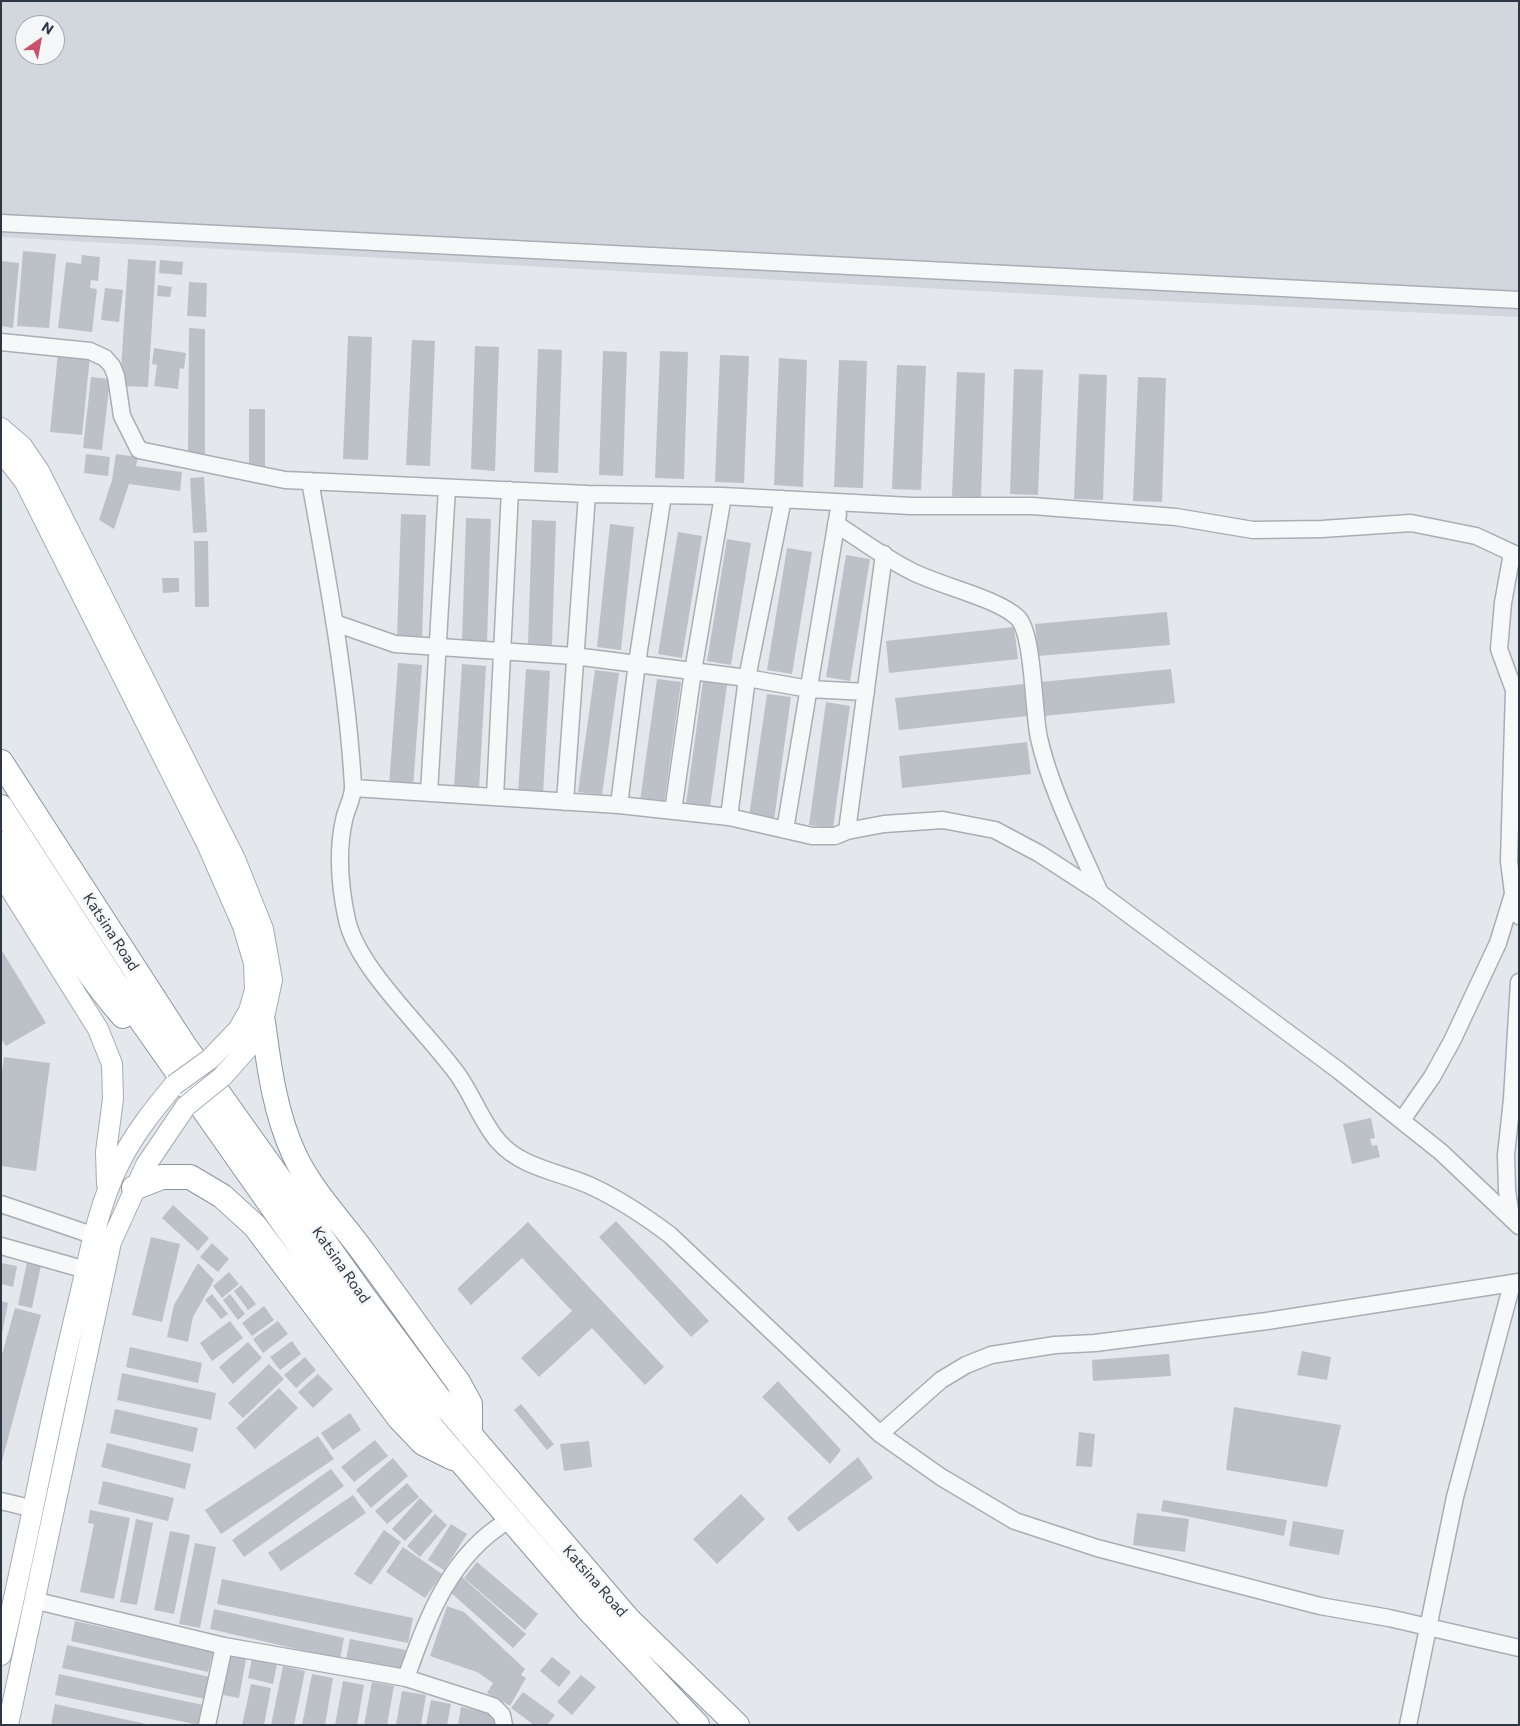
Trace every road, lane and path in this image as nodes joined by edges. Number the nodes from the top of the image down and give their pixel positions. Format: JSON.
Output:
{"nodes":[{"id":1,"x":1,"y":223,"type":"edge"},
{"id":2,"x":1519,"y":300,"type":"edge"},
{"id":3,"x":1,"y":342,"type":"edge"},
{"id":4,"x":1,"y":428,"type":"edge"},
{"id":5,"x":1,"y":451,"type":"edge"},
{"id":6,"x":310,"y":481,"type":"junction"},
{"id":7,"x":448,"y":488,"type":"junction"},
{"id":8,"x":510,"y":490,"type":"junction"},
{"id":9,"x":587,"y":494,"type":"junction"},
{"id":10,"x":663,"y":495,"type":"junction"},
{"id":11,"x":724,"y":496,"type":"junction"},
{"id":12,"x":783,"y":499,"type":"junction"},
{"id":13,"x":840,"y":502,"type":"junction"},
{"id":14,"x":836,"y":524,"type":"junction"},
{"id":15,"x":884,"y":554,"type":"junction"},
{"id":16,"x":1516,"y":555,"type":"edge"},
{"id":17,"x":335,"y":623,"type":"junction"},
{"id":18,"x":438,"y":647,"type":"junction"},
{"id":19,"x":502,"y":650,"type":"junction"},
{"id":20,"x":574,"y":656,"type":"junction"},
{"id":21,"x":637,"y":663,"type":"junction"},
{"id":22,"x":693,"y":671,"type":"junction"},
{"id":23,"x":747,"y":678,"type":"junction"},
{"id":24,"x":809,"y":689,"type":"junction"},
{"id":25,"x":866,"y":692,"type":"junction"},
{"id":26,"x":1516,"y":741,"type":"edge"},
{"id":27,"x":1,"y":762,"type":"edge"},
{"id":28,"x":353,"y":788,"type":"junction"},
{"id":29,"x":429,"y":793,"type":"junction"},
{"id":30,"x":495,"y":797,"type":"junction"},
{"id":31,"x":565,"y":802,"type":"junction"},
{"id":32,"x":619,"y":805,"type":"junction"},
{"id":33,"x":1,"y":807,"type":"edge"},
{"id":34,"x":673,"y":811,"type":"junction"},
{"id":35,"x":729,"y":817,"type":"junction"},
{"id":36,"x":785,"y":830,"type":"junction"},
{"id":37,"x":848,"y":831,"type":"junction"},
{"id":38,"x":1,"y":844,"type":"edge"},
{"id":39,"x":1,"y":874,"type":"edge"},
{"id":40,"x":1100,"y":893,"type":"junction"},
{"id":41,"x":1513,"y":893,"type":"junction"},
{"id":42,"x":1519,"y":916,"type":"edge"},
{"id":43,"x":1519,"y":982,"type":"edge"},
{"id":44,"x":263,"y":1022,"type":"junction"},
{"id":45,"x":158,"y":1044,"type":"junction"},
{"id":46,"x":1402,"y":1120,"type":"junction"},
{"id":47,"x":134,"y":1188,"type":"junction"},
{"id":48,"x":1,"y":1194,"type":"edge"},
{"id":49,"x":107,"y":1196,"type":"junction"},
{"id":50,"x":7,"y":1206,"type":"edge"},
{"id":51,"x":1515,"y":1222,"type":"edge"},
{"id":52,"x":95,"y":1236,"type":"junction"},
{"id":53,"x":1,"y":1246,"type":"edge"},
{"id":54,"x":86,"y":1270,"type":"junction"},
{"id":55,"x":1515,"y":1283,"type":"edge"},
{"id":56,"x":880,"y":1434,"type":"junction"},
{"id":57,"x":470,"y":1435,"type":"junction"},
{"id":58,"x":462,"y":1463,"type":"junction"},
{"id":59,"x":1,"y":1501,"type":"edge"},
{"id":60,"x":34,"y":1509,"type":"junction"},
{"id":61,"x":509,"y":1520,"type":"junction"},
{"id":62,"x":33,"y":1600,"type":"junction"},
{"id":63,"x":1429,"y":1626,"type":"junction"},
{"id":64,"x":224,"y":1646,"type":"junction"},
{"id":65,"x":1519,"y":1648,"type":"edge"},
{"id":66,"x":1,"y":1655,"type":"edge"},
{"id":67,"x":406,"y":1678,"type":"junction"},
{"id":68,"x":8,"y":1725,"type":"edge"},
{"id":69,"x":207,"y":1725,"type":"edge"},
{"id":70,"x":504,"y":1725,"type":"edge"},
{"id":71,"x":697,"y":1725,"type":"edge"},
{"id":72,"x":737,"y":1725,"type":"edge"},
{"id":73,"x":1408,"y":1725,"type":"edge"}],
"edges":[{"from":1,"to":2,"type":"street"},
{"from":3,"to":6,"type":"street"},
{"from":4,"to":44,"type":"main road"},
{"from":5,"to":49,"type":"main road","bridge":true},
{"from":6,"to":7,"type":"street"},
{"from":6,"to":17,"type":"street"},
{"from":7,"to":8,"type":"street"},
{"from":7,"to":18,"type":"street"},
{"from":8,"to":9,"type":"street"},
{"from":8,"to":19,"type":"street"},
{"from":9,"to":10,"type":"street"},
{"from":9,"to":20,"type":"street"},
{"from":10,"to":11,"type":"street"},
{"from":10,"to":21,"type":"street"},
{"from":11,"to":12,"type":"street"},
{"from":11,"to":22,"type":"street"},
{"from":12,"to":13,"type":"street"},
{"from":12,"to":23,"type":"street"},
{"from":13,"to":14,"type":"street"},
{"from":13,"to":16,"type":"street"},
{"from":14,"to":15,"type":"street"},
{"from":14,"to":24,"type":"street"},
{"from":15,"to":25,"type":"street"},
{"from":15,"to":40,"type":"street"},
{"from":16,"to":26,"type":"street"},
{"from":17,"to":18,"type":"street"},
{"from":17,"to":28,"type":"street"},
{"from":18,"to":19,"type":"street"},
{"from":18,"to":29,"type":"street"},
{"from":19,"to":20,"type":"street"},
{"from":19,"to":30,"type":"street"},
{"from":20,"to":21,"type":"street"},
{"from":20,"to":31,"type":"street"},
{"from":21,"to":22,"type":"street"},
{"from":21,"to":32,"type":"street"},
{"from":22,"to":23,"type":"street"},
{"from":22,"to":34,"type":"street"},
{"from":23,"to":24,"type":"street"},
{"from":23,"to":35,"type":"street"},
{"from":24,"to":25,"type":"street"},
{"from":24,"to":36,"type":"street"},
{"from":25,"to":37,"type":"street"},
{"from":26,"to":41,"type":"street"},
{"from":27,"to":57,"type":"highway","name":"Katsina Road"},
{"from":28,"to":29,"type":"street"},
{"from":28,"to":56,"type":"street"},
{"from":29,"to":30,"type":"street"},
{"from":30,"to":31,"type":"street"},
{"from":31,"to":32,"type":"street"},
{"from":32,"to":34,"type":"street"},
{"from":33,"to":45,"type":"highway","name":"Katsina Road"},
{"from":34,"to":35,"type":"street"},
{"from":35,"to":36,"type":"street"},
{"from":36,"to":37,"type":"street"},
{"from":37,"to":40,"type":"street"},
{"from":38,"to":45,"type":"highway"},
{"from":39,"to":49,"type":"main road"},
{"from":40,"to":46,"type":"street"},
{"from":41,"to":42,"type":"street"},
{"from":41,"to":46,"type":"street"},
{"from":43,"to":51,"type":"street"},
{"from":44,"to":47,"type":"main road","bridge":true},
{"from":44,"to":57,"type":"highway"},
{"from":45,"to":58,"type":"highway","name":"Katsina Road"},
{"from":46,"to":51,"type":"street"},
{"from":47,"to":58,"type":"highway"},
{"from":47,"to":62,"type":"main road"},
{"from":48,"to":50,"type":"street"},
{"from":49,"to":52,"type":"main road"},
{"from":50,"to":52,"type":"street"},
{"from":52,"to":54,"type":"main road"},
{"from":53,"to":54,"type":"street"},
{"from":54,"to":60,"type":"main road"},
{"from":55,"to":56,"type":"street"},
{"from":55,"to":63,"type":"street"},
{"from":56,"to":63,"type":"street"},
{"from":57,"to":72,"type":"highway","name":"Katsina Road"},
{"from":58,"to":61,"type":"highway","name":"Katsina Road"},
{"from":59,"to":60,"type":"street"},
{"from":60,"to":66,"type":"main road"},
{"from":61,"to":67,"type":"street"},
{"from":61,"to":71,"type":"highway","name":"Katsina Road"},
{"from":62,"to":64,"type":"street"},
{"from":62,"to":68,"type":"main road"},
{"from":63,"to":65,"type":"street"},
{"from":63,"to":73,"type":"street"},
{"from":64,"to":67,"type":"street"},
{"from":64,"to":69,"type":"street"},
{"from":67,"to":70,"type":"street"}]}
